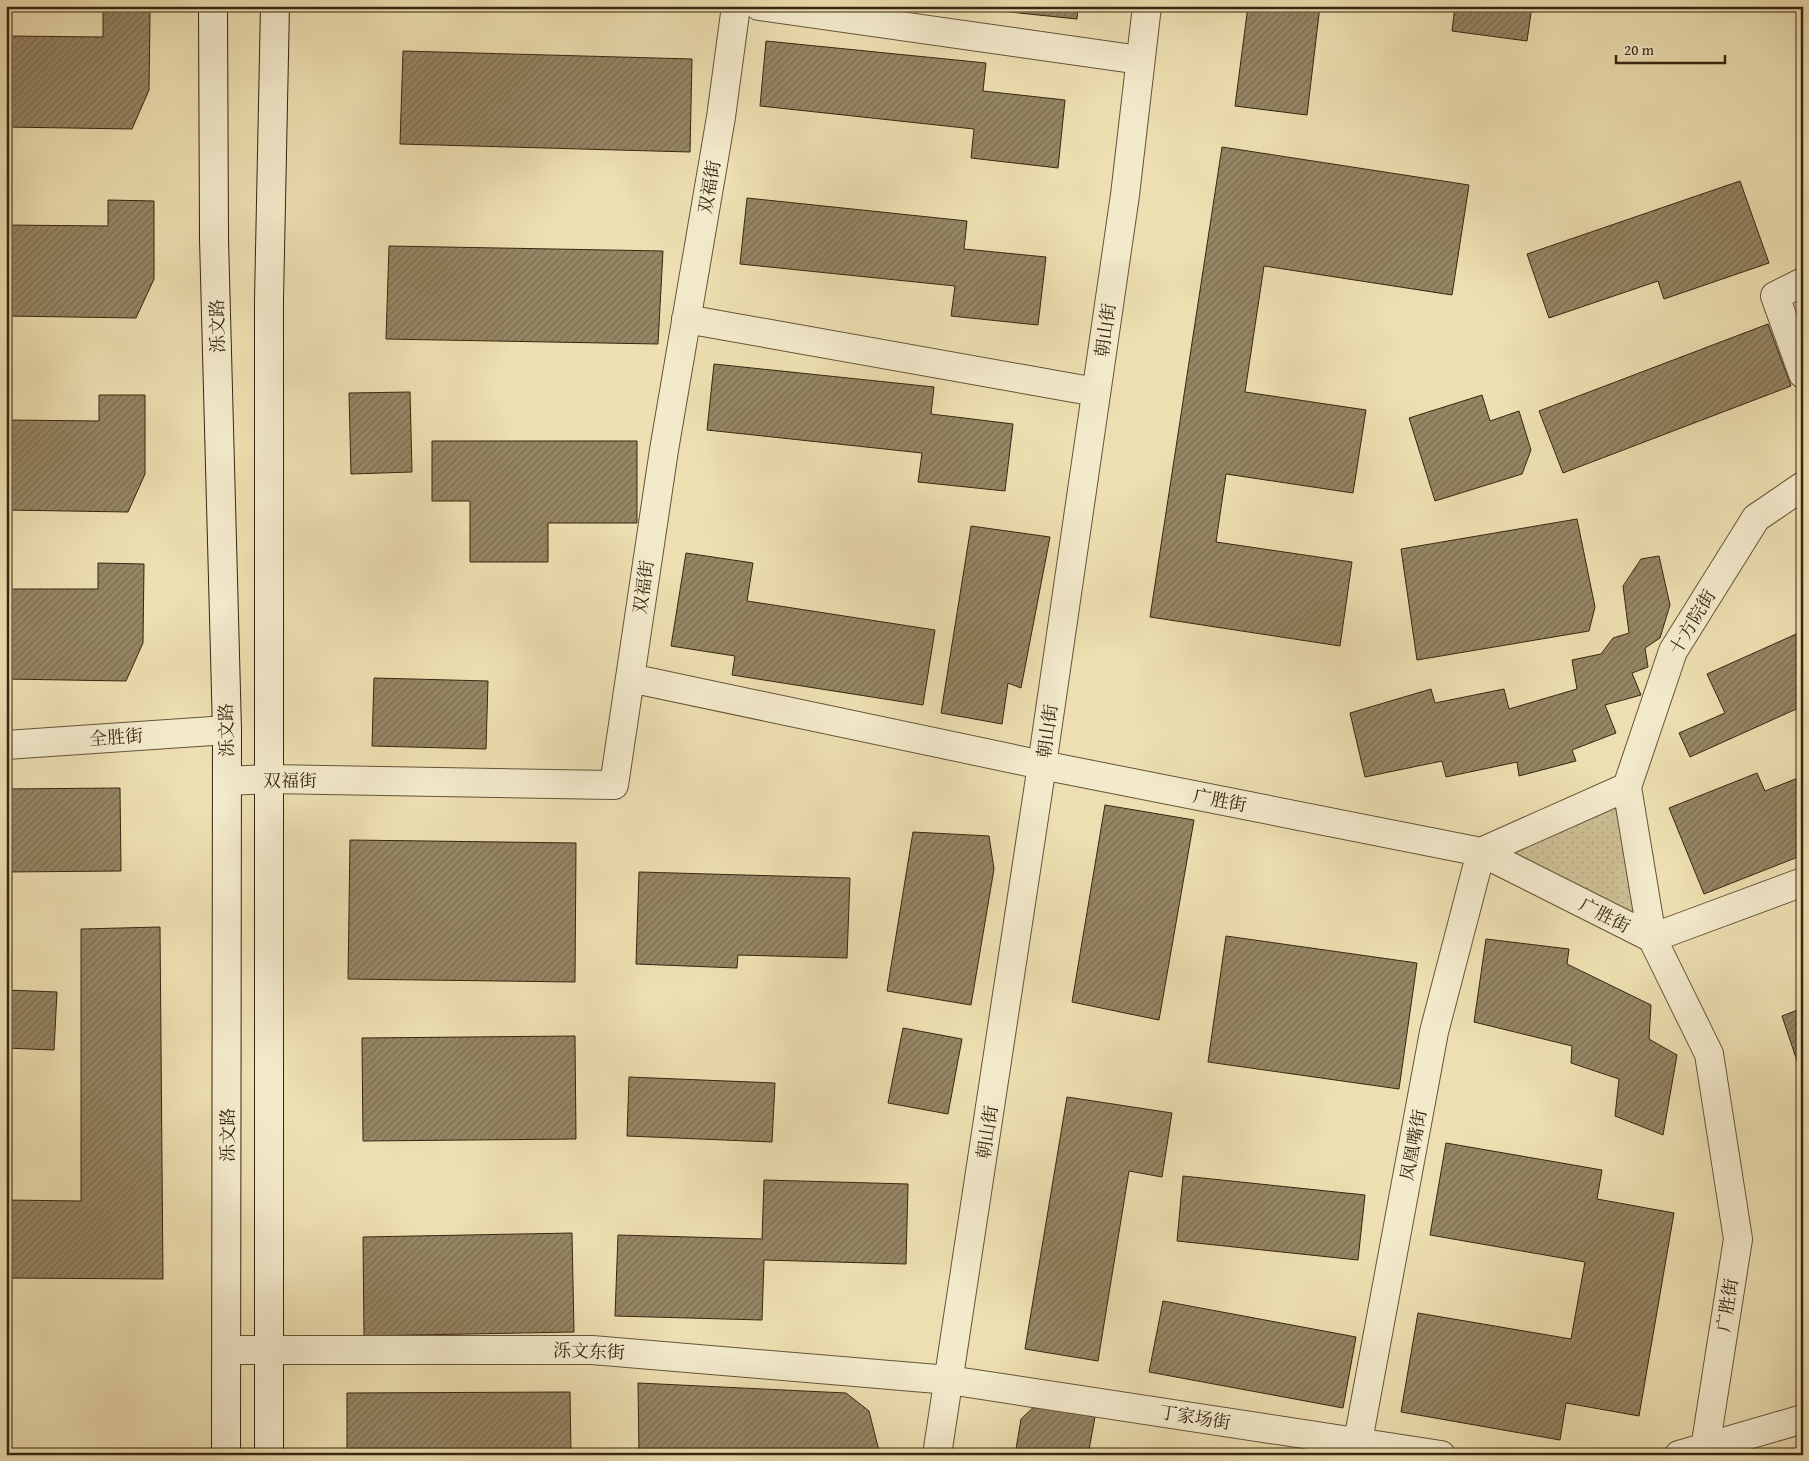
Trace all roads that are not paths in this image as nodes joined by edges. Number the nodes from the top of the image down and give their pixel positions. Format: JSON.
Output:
{"nodes":[{"id":1,"x":213,"y":6,"type":"edge"},
{"id":2,"x":274,"y":6,"type":"edge"},
{"id":3,"x":736,"y":6,"type":"edge"},
{"id":4,"x":759,"y":6,"type":"edge"},
{"id":5,"x":1147,"y":6,"type":"edge"},
{"id":6,"x":1140,"y":60,"type":"junction"},
{"id":7,"x":1803,"y":282,"type":"edge"},
{"id":8,"x":686,"y":319,"type":"junction"},
{"id":9,"x":1803,"y":374,"type":"edge"},
{"id":10,"x":1096,"y":392,"type":"junction"},
{"id":11,"x":1803,"y":486,"type":"edge"},
{"id":12,"x":630,"y":678,"type":"junction"},
{"id":13,"x":226,"y":730,"type":"junction"},
{"id":14,"x":6,"y":745,"type":"edge"},
{"id":15,"x":1042,"y":765,"type":"junction"},
{"id":16,"x":269,"y":779,"type":"junction"},
{"id":17,"x":226,"y":781,"type":"junction"},
{"id":18,"x":1627,"y":787,"type":"junction"},
{"id":19,"x":1481,"y":852,"type":"junction"},
{"id":20,"x":1803,"y":882,"type":"edge"},
{"id":21,"x":1652,"y":938,"type":"junction"},
{"id":22,"x":227,"y":1350,"type":"junction"},
{"id":23,"x":269,"y":1350,"type":"junction"},
{"id":24,"x":949,"y":1380,"type":"junction"},
{"id":25,"x":1803,"y":1419,"type":"edge"},
{"id":26,"x":1358,"y":1442,"type":"junction"},
{"id":27,"x":1696,"y":1452,"type":"edge"},
{"id":28,"x":1429,"y":1454,"type":"edge"},
{"id":29,"x":226,"y":1455,"type":"edge"},
{"id":30,"x":269,"y":1455,"type":"edge"},
{"id":31,"x":937,"y":1455,"type":"edge"}],
"edges":[{"from":1,"to":13,"type":"street","name":"泺文路"},
{"from":2,"to":16,"type":"street"},
{"from":3,"to":8,"type":"street","name":"双福街"},
{"from":4,"to":6,"type":"street"},
{"from":5,"to":6,"type":"street","name":"朝山街"},
{"from":6,"to":10,"type":"street","name":"朝山街"},
{"from":7,"to":9,"type":"street"},
{"from":8,"to":10,"type":"street"},
{"from":8,"to":12,"type":"street","name":"双福街"},
{"from":10,"to":15,"type":"street","name":"朝山街"},
{"from":11,"to":18,"type":"street","name":"十方院街"},
{"from":12,"to":15,"type":"street","name":"广胜街"},
{"from":12,"to":16,"type":"street","name":"双福街"},
{"from":13,"to":14,"type":"street","name":"全胜街"},
{"from":13,"to":17,"type":"street","name":"泺文路"},
{"from":15,"to":19,"type":"street","name":"广胜街"},
{"from":15,"to":24,"type":"street","name":"朝山街"},
{"from":16,"to":17,"type":"street","name":"双福街"},
{"from":16,"to":23,"type":"street"},
{"from":17,"to":22,"type":"street","name":"泺文路"},
{"from":18,"to":19,"type":"street"},
{"from":18,"to":21,"type":"street","name":"十方院街"},
{"from":19,"to":21,"type":"street","name":"广胜街"},
{"from":19,"to":26,"type":"street","name":"凤凰嘴街"},
{"from":20,"to":21,"type":"street"},
{"from":21,"to":27,"type":"street","name":"广胜街"},
{"from":22,"to":23,"type":"street","name":"泺文东街"},
{"from":22,"to":29,"type":"street","name":"泺文路"},
{"from":23,"to":24,"type":"street","name":"泺文东街"},
{"from":23,"to":30,"type":"street"},
{"from":24,"to":26,"type":"street","name":"丁家场街"},
{"from":24,"to":31,"type":"street","name":"朝山街"},
{"from":25,"to":27,"type":"street"},
{"from":26,"to":28,"type":"street","name":"丁家场街"}]}
